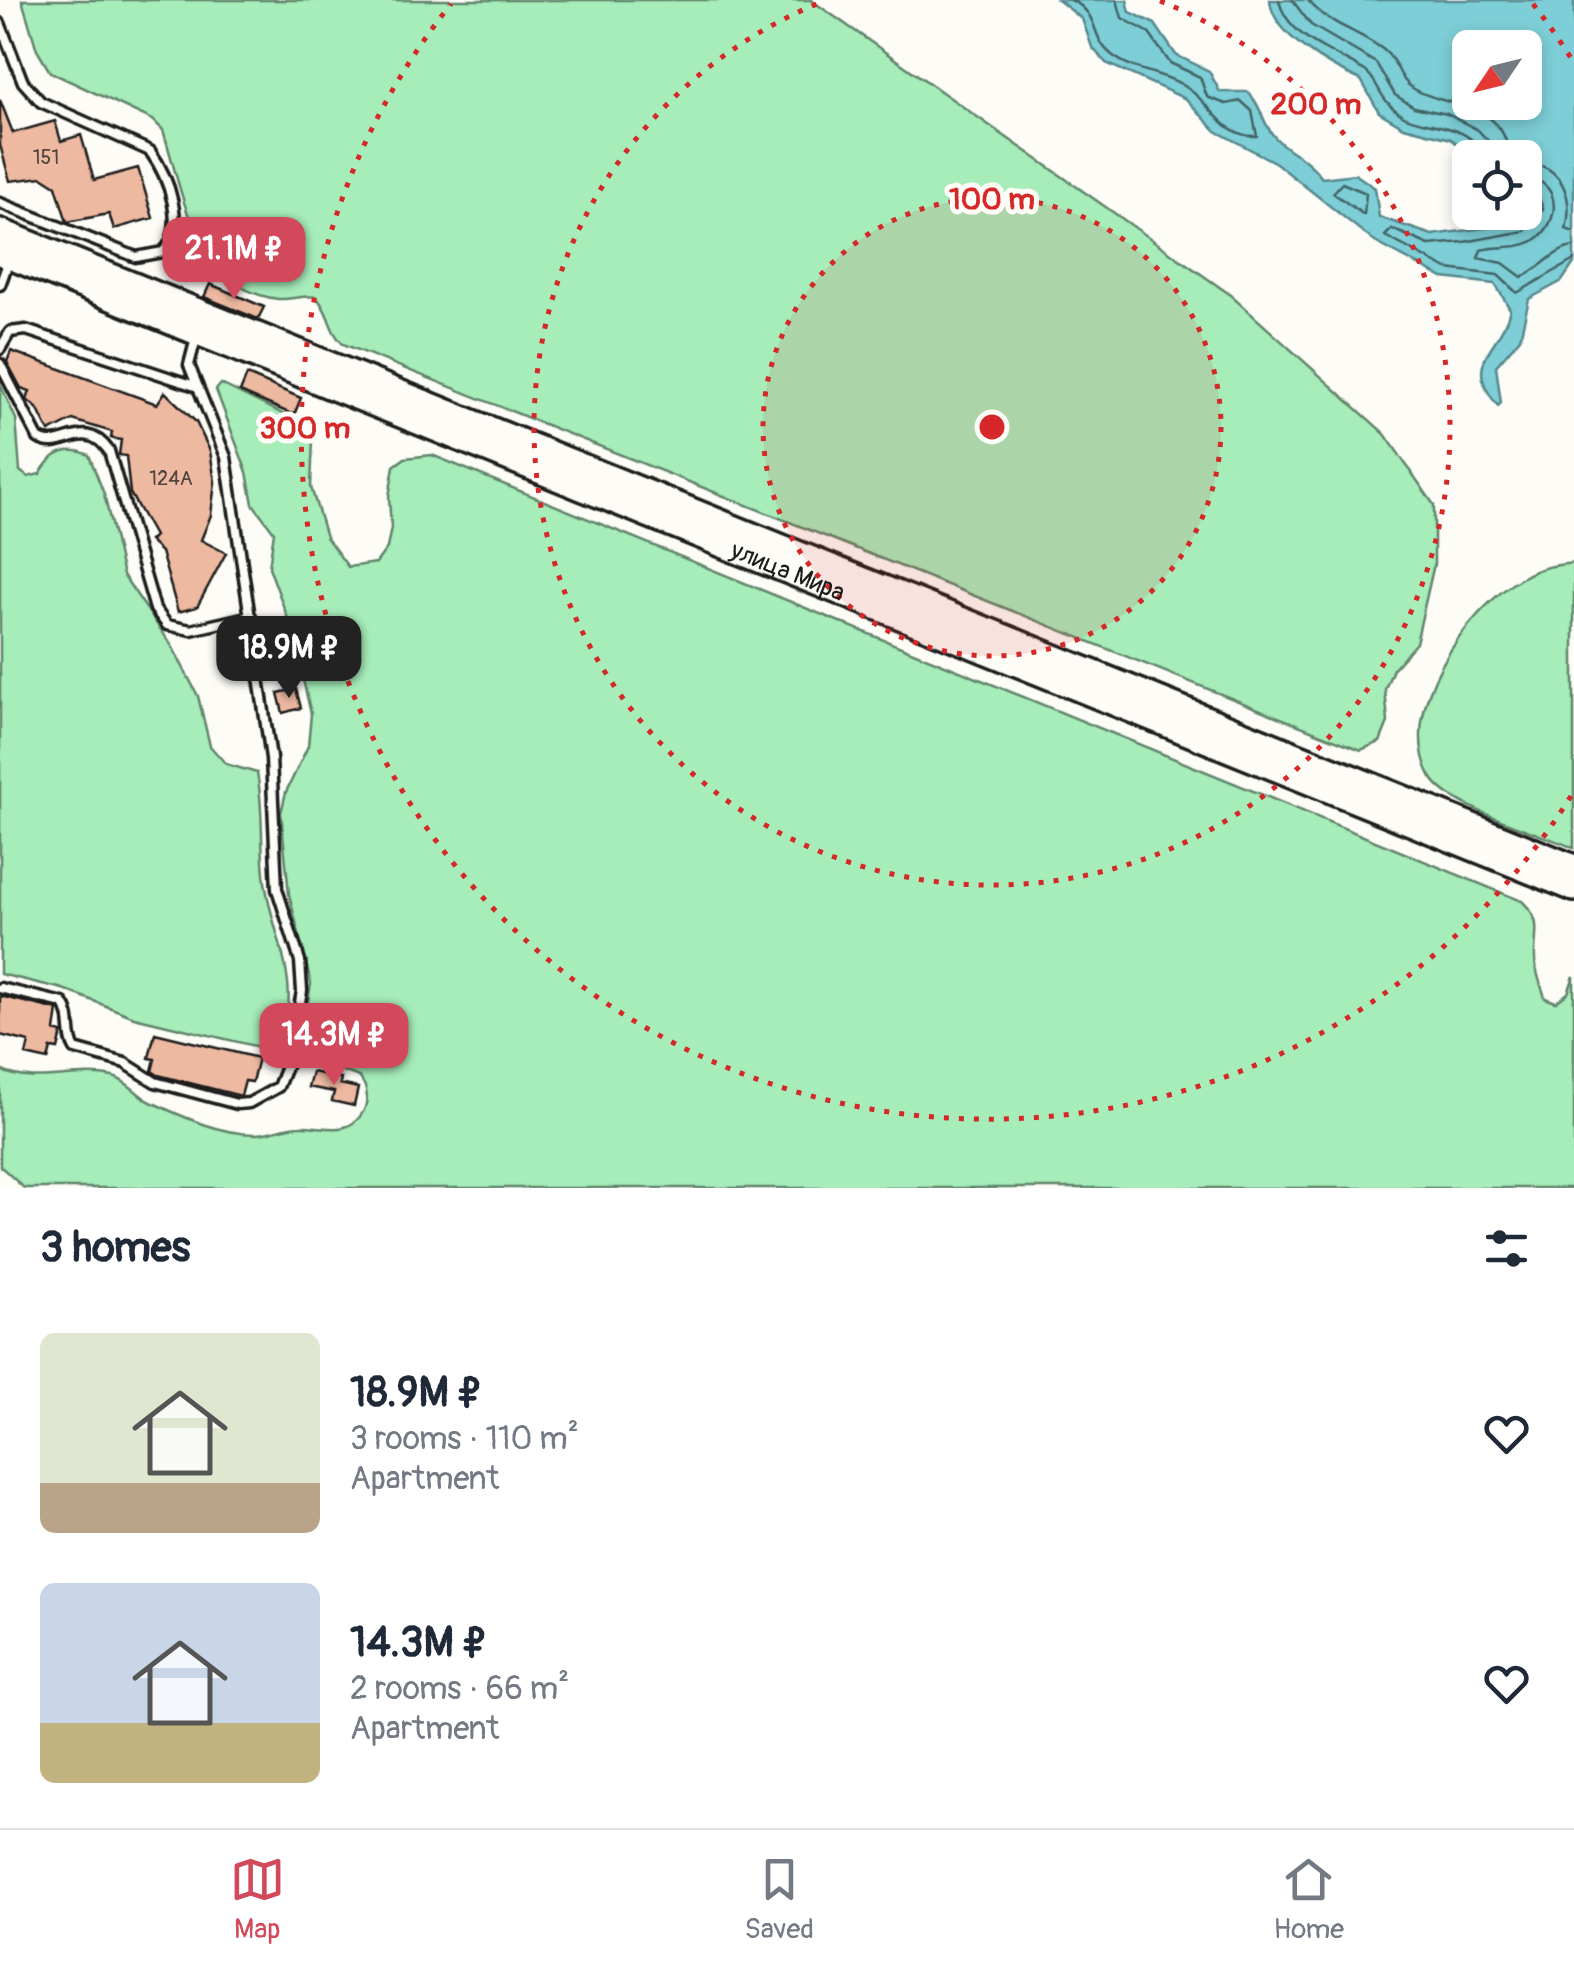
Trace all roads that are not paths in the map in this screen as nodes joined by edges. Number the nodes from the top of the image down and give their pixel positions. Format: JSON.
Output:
{"nodes":[{"id":1,"x":0,"y":23,"type":"edge"},
{"id":2,"x":0,"y":203,"type":"edge"},
{"id":3,"x":4,"y":247,"type":"edge"},
{"id":4,"x":0,"y":285,"type":"edge"},
{"id":5,"x":201,"y":322,"type":"junction"},
{"id":6,"x":0,"y":349,"type":"edge"},
{"id":7,"x":0,"y":364,"type":"edge"},
{"id":8,"x":195,"y":386,"type":"junction"},
{"id":9,"x":251,"y":616,"type":"junction"},
{"id":10,"x":1574,"y":868,"type":"edge"},
{"id":11,"x":1574,"y":888,"type":"edge"},
{"id":12,"x":0,"y":988,"type":"edge"}],
"edges":[{"from":1,"to":2,"type":"lane"},
{"from":3,"to":4,"type":"lane"},
{"from":3,"to":5,"type":"main road","name":"улица Мира"},
{"from":5,"to":8,"type":"lane"},
{"from":5,"to":10,"type":"main road","name":"улица Мира"},
{"from":5,"to":11,"type":"main road","name":"улица Мира"},
{"from":6,"to":8,"type":"lane"},
{"from":7,"to":9,"type":"lane"},
{"from":8,"to":9,"type":"lane"},
{"from":9,"to":12,"type":"lane"}]}
